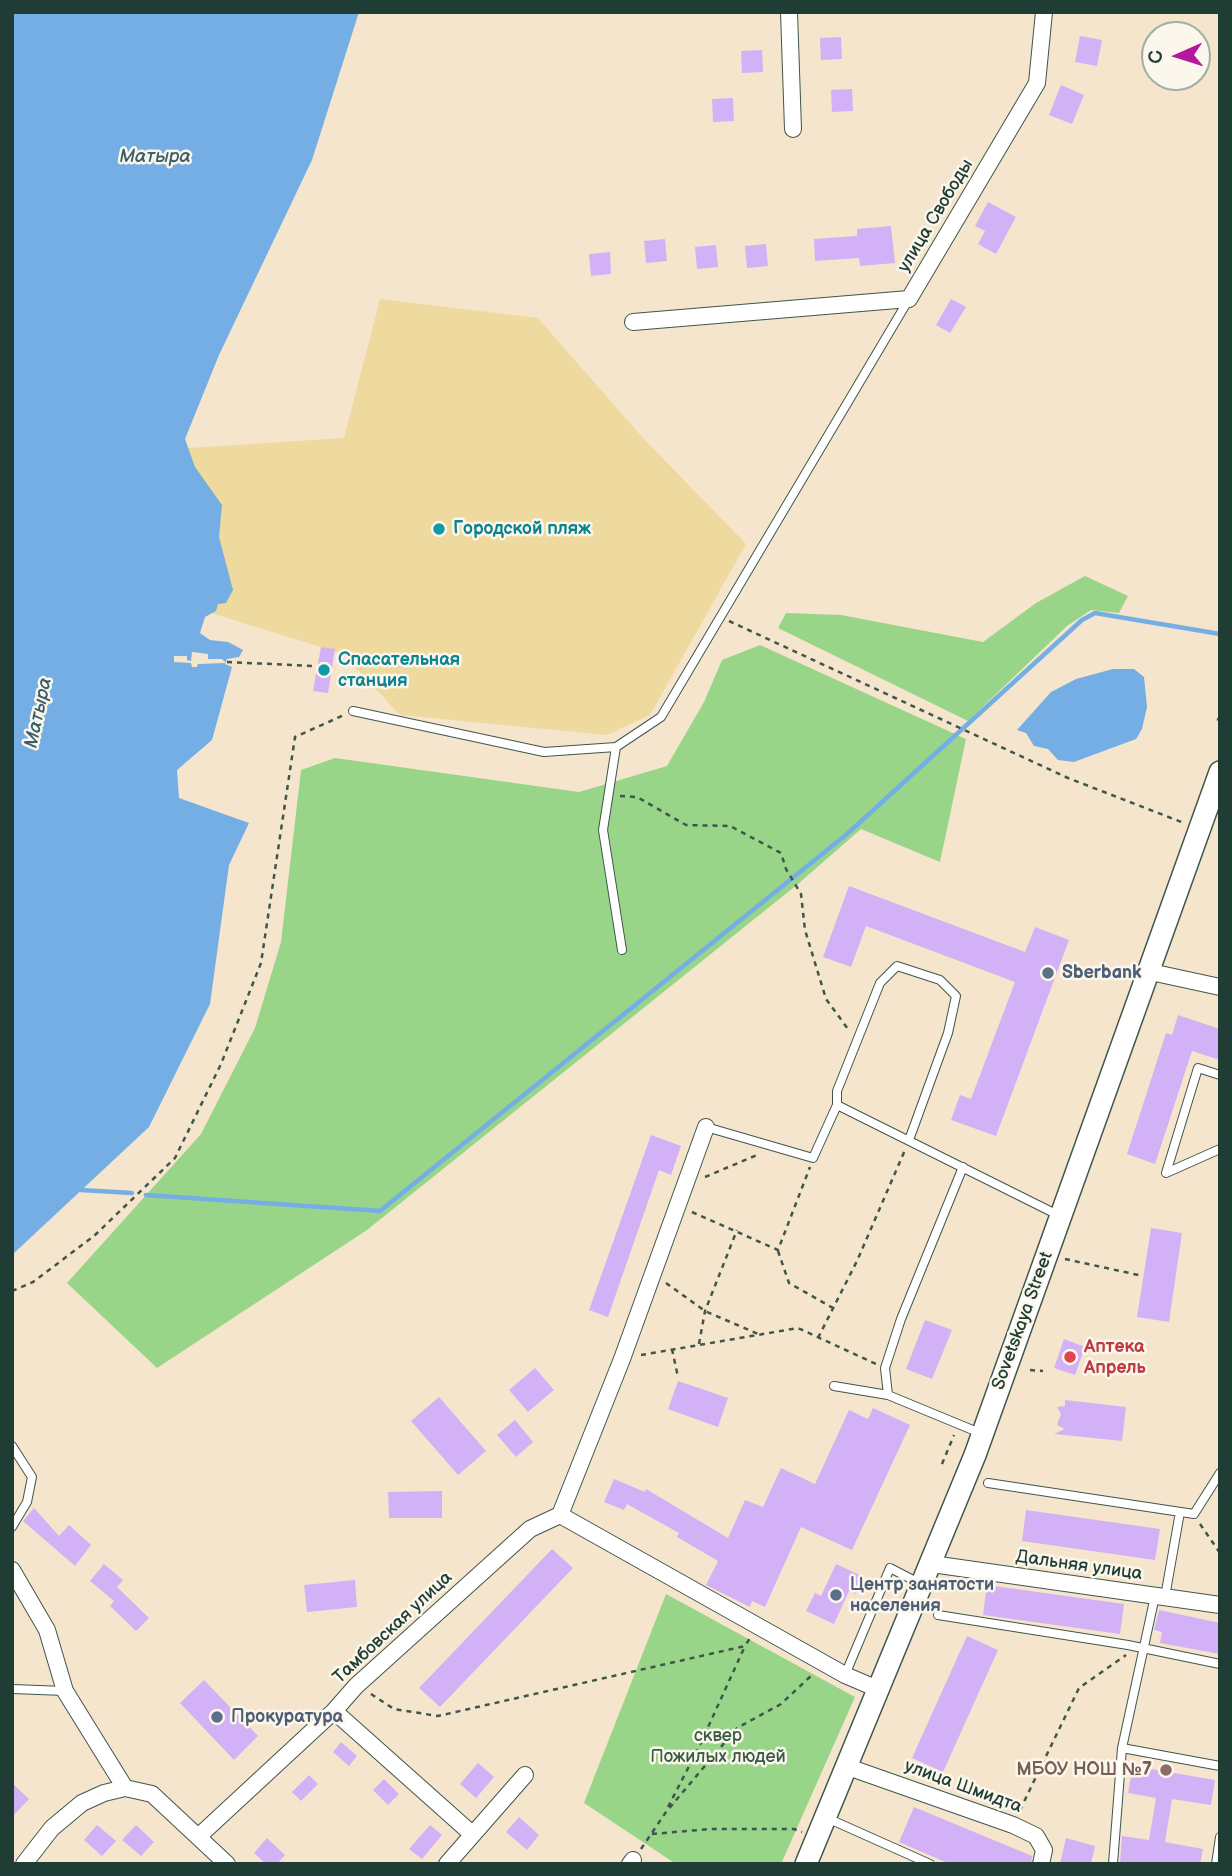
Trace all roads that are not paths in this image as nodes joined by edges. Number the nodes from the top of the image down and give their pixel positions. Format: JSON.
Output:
{"nodes":[{"id":1,"x":789,"y":12,"type":"edge"},
{"id":2,"x":1044,"y":12,"type":"edge"},
{"id":3,"x":793,"y":129,"type":"dead end"},
{"id":4,"x":909,"y":299,"type":"junction"},
{"id":5,"x":633,"y":322,"type":"dead end"},
{"id":6,"x":353,"y":711,"type":"road end"},
{"id":7,"x":616,"y":747,"type":"junction"},
{"id":8,"x":1220,"y":772,"type":"edge"},
{"id":9,"x":622,"y":950,"type":"dead end"},
{"id":10,"x":1146,"y":971,"type":"junction"},
{"id":11,"x":1220,"y":987,"type":"edge"},
{"id":12,"x":1220,"y":1076,"type":"edge"},
{"id":13,"x":837,"y":1105,"type":"junction"},
{"id":14,"x":706,"y":1127,"type":"joint"},
{"id":15,"x":909,"y":1140,"type":"junction"},
{"id":16,"x":1220,"y":1149,"type":"edge"},
{"id":17,"x":963,"y":1167,"type":"junction"},
{"id":18,"x":1060,"y":1216,"type":"junction"},
{"id":19,"x":834,"y":1386,"type":"dead end"},
{"id":20,"x":888,"y":1395,"type":"junction"},
{"id":21,"x":982,"y":1434,"type":"junction"},
{"id":22,"x":12,"y":1446,"type":"edge"},
{"id":23,"x":1220,"y":1473,"type":"edge"},
{"id":24,"x":988,"y":1483,"type":"dead end"},
{"id":25,"x":1180,"y":1512,"type":"junction"},
{"id":26,"x":560,"y":1515,"type":"junction"},
{"id":27,"x":12,"y":1527,"type":"edge"},
{"id":28,"x":932,"y":1564,"type":"junction"},
{"id":29,"x":12,"y":1570,"type":"edge"},
{"id":30,"x":923,"y":1585,"type":"junction"},
{"id":31,"x":1160,"y":1597,"type":"junction"},
{"id":32,"x":1220,"y":1605,"type":"edge"},
{"id":33,"x":938,"y":1615,"type":"dead end"},
{"id":34,"x":1145,"y":1649,"type":"junction"},
{"id":35,"x":1220,"y":1664,"type":"edge"},
{"id":36,"x":845,"y":1675,"type":"junction"},
{"id":37,"x":12,"y":1689,"type":"edge"},
{"id":38,"x":880,"y":1690,"type":"junction"},
{"id":39,"x":65,"y":1691,"type":"junction"},
{"id":40,"x":334,"y":1711,"type":"junction"},
{"id":41,"x":1122,"y":1748,"type":"junction"},
{"id":42,"x":1220,"y":1766,"type":"edge"},
{"id":43,"x":848,"y":1767,"type":"junction"},
{"id":44,"x":525,"y":1775,"type":"dead end"},
{"id":45,"x":125,"y":1788,"type":"junction"},
{"id":46,"x":827,"y":1818,"type":"junction"},
{"id":47,"x":472,"y":1834,"type":"junction"},
{"id":48,"x":198,"y":1836,"type":"junction"},
{"id":49,"x":1220,"y":1837,"type":"edge"},
{"id":50,"x":24,"y":1864,"type":"edge"},
{"id":51,"x":227,"y":1864,"type":"edge"},
{"id":52,"x":447,"y":1864,"type":"edge"},
{"id":53,"x":806,"y":1864,"type":"edge"},
{"id":54,"x":930,"y":1864,"type":"edge"},
{"id":55,"x":1041,"y":1864,"type":"edge"},
{"id":56,"x":1113,"y":1864,"type":"edge"},
{"id":57,"x":1216,"y":1864,"type":"edge"}],
"edges":[{"from":1,"to":3,"type":"street"},
{"from":2,"to":4,"type":"street","name":"улица Свободы"},
{"from":4,"to":5,"type":"street","name":"улица Свободы"},
{"from":4,"to":7,"type":"lane"},
{"from":6,"to":7,"type":"lane"},
{"from":7,"to":9,"type":"lane"},
{"from":8,"to":10,"type":"main road","name":"Sovetskaya Street"},
{"from":10,"to":11,"type":"street"},
{"from":10,"to":18,"type":"main road","name":"Sovetskaya Street"},
{"from":12,"to":16,"type":"lane"},
{"from":13,"to":14,"type":"lane"},
{"from":13,"to":15,"type":"lane"},
{"from":13,"to":15,"type":"lane"},
{"from":14,"to":26,"type":"street"},
{"from":15,"to":17,"type":"lane"},
{"from":17,"to":18,"type":"lane"},
{"from":17,"to":20,"type":"lane"},
{"from":18,"to":21,"type":"main road","name":"Sovetskaya Street"},
{"from":19,"to":20,"type":"lane"},
{"from":20,"to":21,"type":"lane"},
{"from":21,"to":28,"type":"main road","name":"Sovetskaya Street"},
{"from":22,"to":27,"type":"lane"},
{"from":23,"to":25,"type":"lane"},
{"from":24,"to":25,"type":"lane"},
{"from":25,"to":31,"type":"lane"},
{"from":26,"to":36,"type":"street"},
{"from":26,"to":40,"type":"street","name":"Тамбовская улица"},
{"from":28,"to":30,"type":"main road","name":"Sovetskaya Street"},
{"from":28,"to":31,"type":"street","name":"Дальняя улица"},
{"from":29,"to":39,"type":"street"},
{"from":30,"to":36,"type":"lane"},
{"from":30,"to":38,"type":"main road","name":"Sovetskaya Street"},
{"from":31,"to":32,"type":"street","name":"Дальняя улица"},
{"from":31,"to":34,"type":"lane"},
{"from":33,"to":34,"type":"lane"},
{"from":34,"to":35,"type":"lane"},
{"from":34,"to":41,"type":"lane"},
{"from":36,"to":38,"type":"street"},
{"from":37,"to":39,"type":"lane"},
{"from":38,"to":43,"type":"main road","name":"Sovetskaya Street"},
{"from":39,"to":45,"type":"street"},
{"from":40,"to":47,"type":"street"},
{"from":40,"to":48,"type":"street","name":"Тамбовская улица"},
{"from":41,"to":42,"type":"lane"},
{"from":41,"to":56,"type":"lane"},
{"from":43,"to":46,"type":"main road","name":"Sovetskaya Street"},
{"from":43,"to":55,"type":"street","name":"улица Шмидта"},
{"from":44,"to":47,"type":"street"},
{"from":45,"to":48,"type":"street"},
{"from":45,"to":50,"type":"street"},
{"from":46,"to":53,"type":"main road","name":"Sovetskaya Street"},
{"from":46,"to":54,"type":"lane"},
{"from":47,"to":52,"type":"street"},
{"from":48,"to":51,"type":"street"},
{"from":49,"to":57,"type":"lane"}]}
